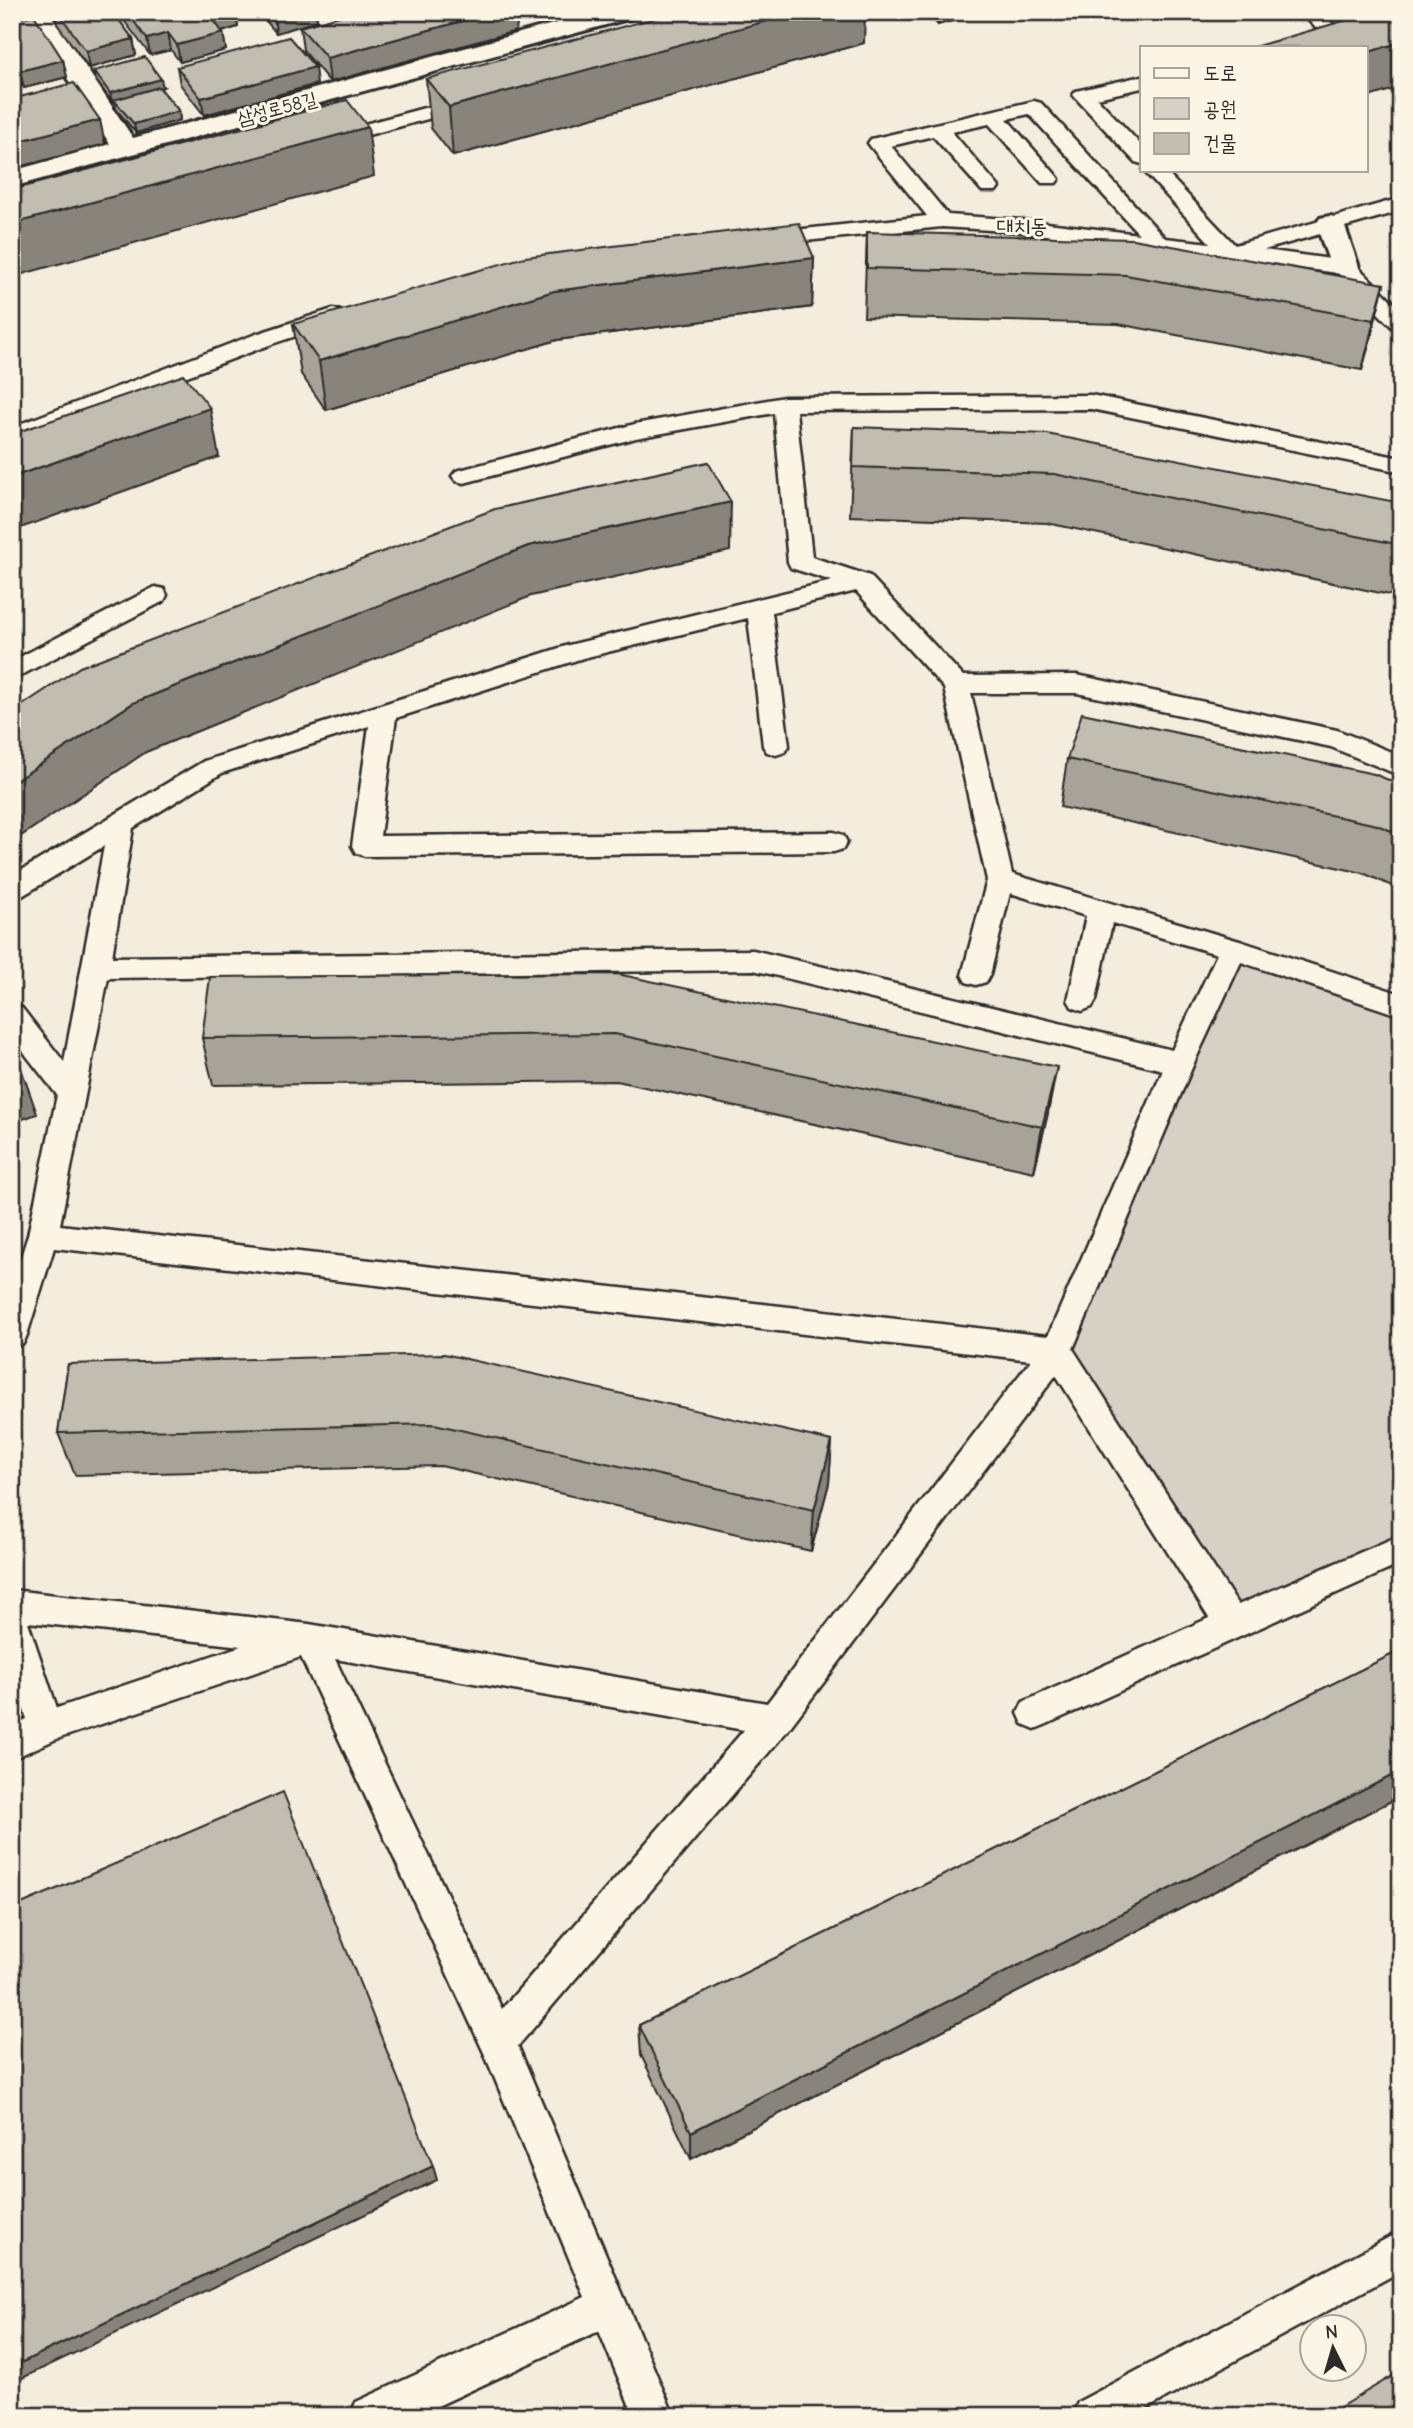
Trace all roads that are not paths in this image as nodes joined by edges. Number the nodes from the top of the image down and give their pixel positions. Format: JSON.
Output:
{"nodes":[{"id":1,"x":36,"y":12,"type":"edge"},
{"id":2,"x":626,"y":12,"type":"edge"},
{"id":3,"x":1309,"y":12,"type":"edge"},
{"id":4,"x":544,"y":23,"type":"edge"},
{"id":5,"x":1291,"y":46,"type":"edge"},
{"id":6,"x":1140,"y":82,"type":"edge"},
{"id":7,"x":485,"y":98,"type":"edge"},
{"id":8,"x":993,"y":116,"type":"junction"},
{"id":9,"x":938,"y":129,"type":"junction"},
{"id":10,"x":309,"y":145,"type":"edge"},
{"id":11,"x":127,"y":149,"type":"junction"},
{"id":12,"x":1140,"y":156,"type":"edge"},
{"id":13,"x":1155,"y":172,"type":"edge"},
{"id":14,"x":1049,"y":179,"type":"dead end"},
{"id":15,"x":12,"y":180,"type":"edge"},
{"id":16,"x":989,"y":187,"type":"dead end"},
{"id":17,"x":1401,"y":204,"type":"edge"},
{"id":18,"x":942,"y":221,"type":"junction"},
{"id":19,"x":1330,"y":224,"type":"junction"},
{"id":20,"x":752,"y":240,"type":"edge"},
{"id":21,"x":1158,"y":243,"type":"junction"},
{"id":22,"x":1231,"y":253,"type":"junction"},
{"id":23,"x":1345,"y":267,"type":"junction"},
{"id":24,"x":353,"y":310,"type":"edge"},
{"id":25,"x":1401,"y":323,"type":"edge"},
{"id":26,"x":784,"y":404,"type":"junction"},
{"id":27,"x":12,"y":435,"type":"edge"},
{"id":28,"x":1401,"y":465,"type":"edge"},
{"id":29,"x":464,"y":476,"type":"dead end"},
{"id":30,"x":861,"y":582,"type":"junction"},
{"id":31,"x":155,"y":595,"type":"dead end"},
{"id":32,"x":759,"y":607,"type":"junction"},
{"id":33,"x":12,"y":672,"type":"edge"},
{"id":34,"x":956,"y":685,"type":"junction"},
{"id":35,"x":384,"y":714,"type":"junction"},
{"id":36,"x":776,"y":746,"type":"dead end"},
{"id":37,"x":1401,"y":767,"type":"edge"},
{"id":38,"x":121,"y":821,"type":"junction"},
{"id":39,"x":834,"y":842,"type":"dead end"},
{"id":40,"x":1000,"y":880,"type":"junction"},
{"id":41,"x":12,"y":889,"type":"edge"},
{"id":42,"x":1101,"y":911,"type":"junction"},
{"id":43,"x":1233,"y":949,"type":"junction"},
{"id":44,"x":97,"y":968,"type":"junction"},
{"id":45,"x":976,"y":975,"type":"dead end"},
{"id":46,"x":1082,"y":1000,"type":"dead end"},
{"id":47,"x":1401,"y":1004,"type":"edge"},
{"id":48,"x":12,"y":1016,"type":"edge"},
{"id":49,"x":1180,"y":1063,"type":"junction"},
{"id":50,"x":72,"y":1094,"type":"junction"},
{"id":51,"x":43,"y":1235,"type":"junction"},
{"id":52,"x":12,"y":1335,"type":"edge"},
{"id":53,"x":1057,"y":1350,"type":"junction"},
{"id":54,"x":1401,"y":1549,"type":"edge"},
{"id":55,"x":12,"y":1605,"type":"edge"},
{"id":56,"x":12,"y":1623,"type":"edge"},
{"id":57,"x":1231,"y":1624,"type":"junction"},
{"id":58,"x":309,"y":1639,"type":"junction"},
{"id":59,"x":1035,"y":1713,"type":"dead end"},
{"id":60,"x":775,"y":1720,"type":"junction"},
{"id":61,"x":47,"y":1727,"type":"junction"},
{"id":62,"x":12,"y":1743,"type":"edge"},
{"id":63,"x":498,"y":2042,"type":"junction"},
{"id":64,"x":1401,"y":2250,"type":"edge"},
{"id":65,"x":608,"y":2307,"type":"junction"},
{"id":66,"x":370,"y":2416,"type":"edge"},
{"id":67,"x":654,"y":2416,"type":"edge"},
{"id":68,"x":1092,"y":2416,"type":"edge"}],
"edges":[{"from":1,"to":11,"type":"street"},
{"from":2,"to":4,"type":"street","name":"삼성로58길"},
{"from":3,"to":5,"type":"lane"},
{"from":4,"to":11,"type":"street","name":"삼성로58길"},
{"from":6,"to":12,"type":"lane"},
{"from":7,"to":10,"type":"lane"},
{"from":8,"to":9,"type":"lane"},
{"from":8,"to":14,"type":"lane"},
{"from":8,"to":21,"type":"lane"},
{"from":9,"to":16,"type":"lane"},
{"from":9,"to":18,"type":"lane"},
{"from":11,"to":15,"type":"street","name":"삼성로58길"},
{"from":13,"to":22,"type":"lane"},
{"from":17,"to":19,"type":"lane"},
{"from":18,"to":20,"type":"lane"},
{"from":18,"to":21,"type":"lane"},
{"from":19,"to":22,"type":"lane"},
{"from":19,"to":23,"type":"street"},
{"from":21,"to":22,"type":"lane"},
{"from":22,"to":23,"type":"lane"},
{"from":23,"to":25,"type":"lane"},
{"from":24,"to":27,"type":"lane"},
{"from":26,"to":28,"type":"lane"},
{"from":26,"to":29,"type":"lane"},
{"from":26,"to":30,"type":"lane"},
{"from":30,"to":32,"type":"lane"},
{"from":30,"to":34,"type":"lane"},
{"from":31,"to":33,"type":"lane"},
{"from":32,"to":35,"type":"lane"},
{"from":32,"to":36,"type":"lane"},
{"from":34,"to":37,"type":"lane"},
{"from":34,"to":40,"type":"lane"},
{"from":35,"to":38,"type":"lane"},
{"from":35,"to":39,"type":"lane"},
{"from":38,"to":41,"type":"lane"},
{"from":38,"to":44,"type":"lane"},
{"from":40,"to":42,"type":"lane"},
{"from":40,"to":45,"type":"lane"},
{"from":42,"to":43,"type":"lane"},
{"from":42,"to":46,"type":"lane"},
{"from":43,"to":47,"type":"lane"},
{"from":43,"to":49,"type":"lane"},
{"from":44,"to":49,"type":"lane"},
{"from":44,"to":50,"type":"lane"},
{"from":48,"to":50,"type":"lane"},
{"from":49,"to":53,"type":"lane"},
{"from":50,"to":51,"type":"lane"},
{"from":51,"to":52,"type":"lane"},
{"from":51,"to":53,"type":"lane"},
{"from":53,"to":57,"type":"lane"},
{"from":53,"to":60,"type":"lane"},
{"from":54,"to":57,"type":"lane"},
{"from":55,"to":58,"type":"lane"},
{"from":56,"to":61,"type":"lane"},
{"from":57,"to":59,"type":"lane"},
{"from":58,"to":60,"type":"lane"},
{"from":58,"to":61,"type":"lane"},
{"from":58,"to":63,"type":"lane"},
{"from":60,"to":63,"type":"lane"},
{"from":61,"to":62,"type":"lane"},
{"from":63,"to":65,"type":"lane"},
{"from":64,"to":68,"type":"lane"},
{"from":65,"to":66,"type":"lane"},
{"from":65,"to":67,"type":"lane"}]}
